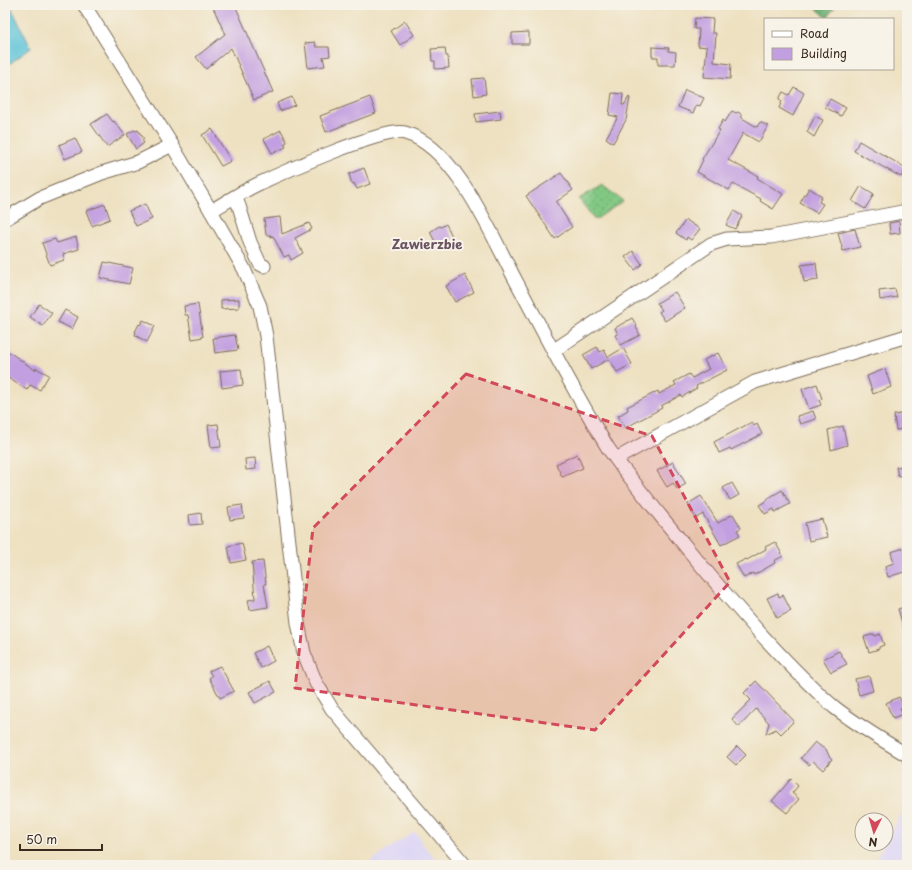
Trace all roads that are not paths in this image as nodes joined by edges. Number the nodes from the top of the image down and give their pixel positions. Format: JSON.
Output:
{"nodes":[{"id":1,"x":84,"y":5,"type":"edge"},
{"id":2,"x":172,"y":145,"type":"junction"},
{"id":3,"x":235,"y":197,"type":"junction"},
{"id":4,"x":211,"y":211,"type":"junction"},
{"id":5,"x":907,"y":211,"type":"edge"},
{"id":6,"x":5,"y":219,"type":"edge"},
{"id":7,"x":264,"y":266,"type":"dead end"},
{"id":8,"x":907,"y":336,"type":"edge"},
{"id":9,"x":553,"y":351,"type":"junction"},
{"id":10,"x":616,"y":459,"type":"junction"},
{"id":11,"x":907,"y":755,"type":"edge"},
{"id":12,"x":465,"y":865,"type":"edge"}],
"edges":[{"from":1,"to":2,"type":"street"},
{"from":2,"to":4,"type":"street"},
{"from":2,"to":6,"type":"street"},
{"from":3,"to":4,"type":"street"},
{"from":3,"to":7,"type":"street"},
{"from":3,"to":9,"type":"street"},
{"from":4,"to":12,"type":"street"},
{"from":5,"to":9,"type":"street"},
{"from":8,"to":10,"type":"street"},
{"from":9,"to":10,"type":"street"},
{"from":10,"to":11,"type":"street"}]}
